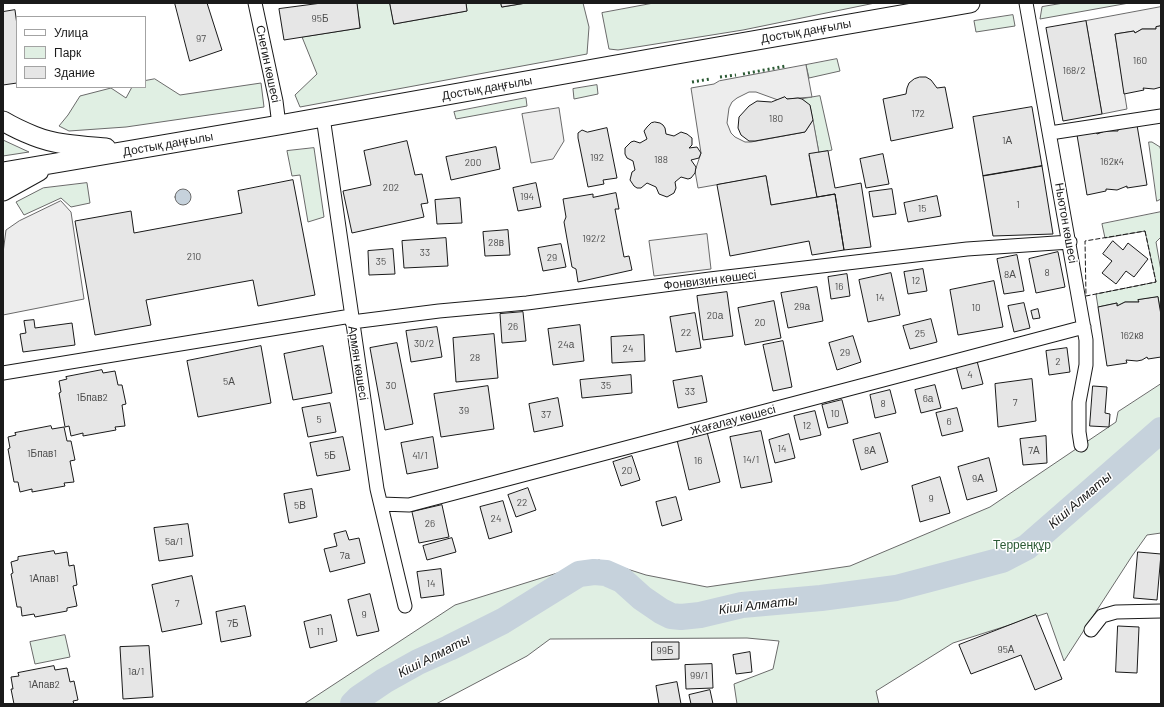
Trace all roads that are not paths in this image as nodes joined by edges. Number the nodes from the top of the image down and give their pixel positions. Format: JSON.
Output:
{"nodes":[{"id":1,"x":255,"y":3,"type":"edge"},
{"id":2,"x":970,"y":3,"type":"edge"},
{"id":3,"x":1026,"y":3,"type":"edge"},
{"id":4,"x":1161,"y":116,"type":"edge"},
{"id":5,"x":322,"y":117,"type":"junction"},
{"id":6,"x":3,"y":121,"type":"edge"},
{"id":7,"x":279,"y":125,"type":"junction"},
{"id":8,"x":1050,"y":133,"type":"junction"},
{"id":9,"x":137,"y":149,"type":"junction"},
{"id":10,"x":55,"y":164,"type":"junction"},
{"id":11,"x":3,"y":172,"type":"edge"},
{"id":12,"x":3,"y":191,"type":"edge"},
{"id":13,"x":1070,"y":242,"type":"junction"},
{"id":14,"x":351,"y":319,"type":"junction"},
{"id":15,"x":1084,"y":327,"type":"junction"},
{"id":16,"x":3,"y":373,"type":"edge"},
{"id":17,"x":1081,"y":445,"type":"dead end"},
{"id":18,"x":381,"y":504,"type":"junction"},
{"id":19,"x":405,"y":606,"type":"dead end"},
{"id":20,"x":1161,"y":610,"type":"edge"},
{"id":21,"x":1091,"y":630,"type":"dead end"}],
"edges":[{"from":1,"to":7,"type":"street","name":"Снегин көшесі"},
{"from":2,"to":5,"type":"main road","name":"Достық даңғылы"},
{"from":3,"to":8,"type":"street","name":"Ньютон көшесі"},
{"from":4,"to":8,"type":"street"},
{"from":5,"to":7,"type":"main road","name":"Достық даңғылы"},
{"from":5,"to":14,"type":"street","name":"Армян көшесі"},
{"from":6,"to":9,"type":"main road"},
{"from":7,"to":9,"type":"main road","name":"Достық даңғылы"},
{"from":8,"to":13,"type":"street","name":"Ньютон көшесі"},
{"from":9,"to":10,"type":"main road","name":"Достық даңғылы"},
{"from":10,"to":11,"type":"main road","name":"Достық даңғылы"},
{"from":10,"to":12,"type":"main road"},
{"from":13,"to":14,"type":"street","name":"Фонвизин көшесі"},
{"from":13,"to":15,"type":"street","name":"Ньютон көшесі"},
{"from":14,"to":16,"type":"street","name":"Фонвизин көшесі"},
{"from":14,"to":18,"type":"street","name":"Армян көшесі"},
{"from":15,"to":17,"type":"street","name":"Ньютон көшесі"},
{"from":15,"to":18,"type":"street","name":"Жағалау көшесі"},
{"from":18,"to":19,"type":"street","name":"Армян көшесі"},
{"from":20,"to":21,"type":"street"}]}
